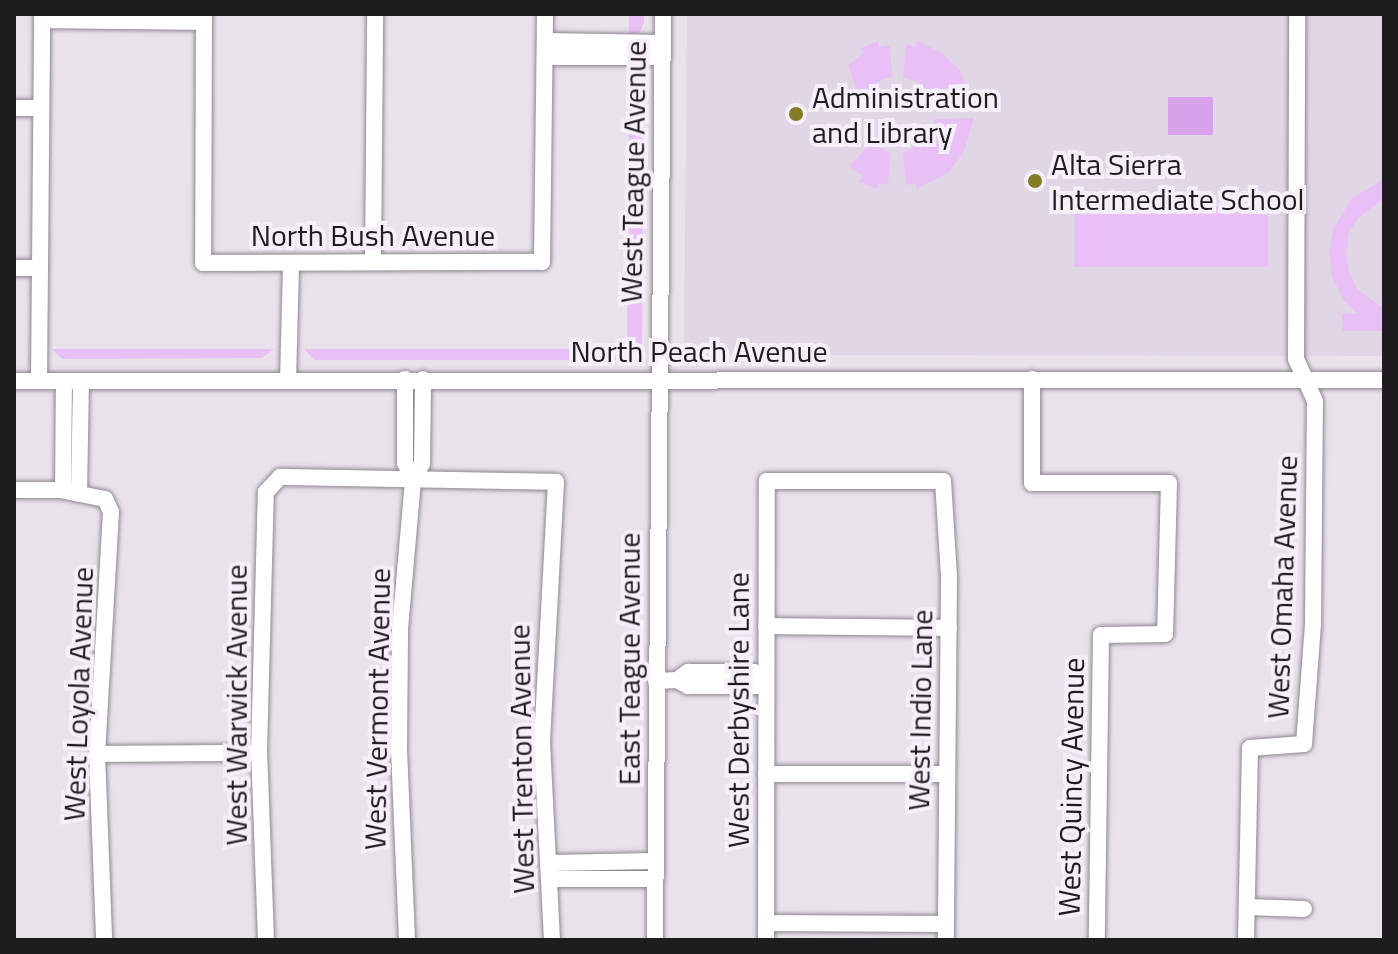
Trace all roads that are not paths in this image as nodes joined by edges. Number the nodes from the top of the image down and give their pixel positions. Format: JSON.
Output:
{"nodes":[{"id":1,"x":375,"y":14,"type":"edge"},
{"id":2,"x":545,"y":14,"type":"edge"},
{"id":3,"x":663,"y":14,"type":"edge"},
{"id":4,"x":1297,"y":14,"type":"edge"},
{"id":5,"x":42,"y":17,"type":"edge"},
{"id":6,"x":204,"y":18,"type":"edge"},
{"id":7,"x":545,"y":49,"type":"junction"},
{"id":8,"x":662,"y":50,"type":"junction"},
{"id":9,"x":14,"y":108,"type":"edge"},
{"id":10,"x":41,"y":108,"type":"junction"},
{"id":11,"x":373,"y":262,"type":"junction"},
{"id":12,"x":291,"y":263,"type":"junction"},
{"id":13,"x":14,"y":268,"type":"edge"},
{"id":14,"x":40,"y":268,"type":"junction"},
{"id":15,"x":405,"y":379,"type":"junction"},
{"id":16,"x":423,"y":379,"type":"junction"},
{"id":17,"x":659,"y":379,"type":"junction"},
{"id":18,"x":1032,"y":379,"type":"junction"},
{"id":19,"x":1306,"y":380,"type":"junction"},
{"id":20,"x":1384,"y":380,"type":"edge"},
{"id":21,"x":14,"y":381,"type":"edge"},
{"id":22,"x":39,"y":381,"type":"junction"},
{"id":23,"x":72,"y":381,"type":"junction"},
{"id":24,"x":288,"y":381,"type":"junction"},
{"id":25,"x":413,"y":479,"type":"junction"},
{"id":26,"x":943,"y":481,"type":"joint"},
{"id":27,"x":14,"y":490,"type":"edge"},
{"id":28,"x":71,"y":492,"type":"junction"},
{"id":29,"x":766,"y":626,"type":"junction"},
{"id":30,"x":949,"y":628,"type":"junction"},
{"id":31,"x":721,"y":679,"type":"junction"},
{"id":32,"x":766,"y":679,"type":"junction"},
{"id":33,"x":656,"y":681,"type":"junction"},
{"id":34,"x":683,"y":683,"type":"junction"},
{"id":35,"x":259,"y":753,"type":"junction"},
{"id":36,"x":97,"y":754,"type":"junction"},
{"id":37,"x":766,"y":774,"type":"junction"},
{"id":38,"x":947,"y":774,"type":"junction"},
{"id":39,"x":655,"y":861,"type":"junction"},
{"id":40,"x":549,"y":871,"type":"junction"},
{"id":41,"x":655,"y":879,"type":"junction"},
{"id":42,"x":1248,"y":907,"type":"junction"},
{"id":43,"x":1304,"y":909,"type":"dead end"},
{"id":44,"x":766,"y":932,"type":"edge"},
{"id":45,"x":946,"y":932,"type":"edge"},
{"id":46,"x":104,"y":940,"type":"edge"},
{"id":47,"x":266,"y":940,"type":"edge"},
{"id":48,"x":407,"y":940,"type":"edge"},
{"id":49,"x":552,"y":940,"type":"edge"},
{"id":50,"x":655,"y":940,"type":"edge"},
{"id":51,"x":1097,"y":940,"type":"edge"},
{"id":52,"x":1246,"y":940,"type":"edge"}],
"edges":[{"from":1,"to":11,"type":"street"},
{"from":2,"to":7,"type":"street"},
{"from":3,"to":8,"type":"street","name":"West Teague Avenue"},
{"from":4,"to":19,"type":"street"},
{"from":5,"to":6,"type":"street"},
{"from":5,"to":10,"type":"street"},
{"from":6,"to":12,"type":"street","name":"North Bush Avenue"},
{"from":7,"to":8,"type":"street"},
{"from":7,"to":11,"type":"street","name":"North Bush Avenue"},
{"from":8,"to":17,"type":"street","name":"West Teague Avenue"},
{"from":9,"to":10,"type":"street"},
{"from":10,"to":14,"type":"street"},
{"from":11,"to":12,"type":"street","name":"North Bush Avenue"},
{"from":12,"to":24,"type":"street"},
{"from":13,"to":14,"type":"street"},
{"from":14,"to":22,"type":"street"},
{"from":15,"to":16,"type":"street","name":"North Peach Avenue"},
{"from":15,"to":24,"type":"street","name":"North Peach Avenue"},
{"from":15,"to":25,"type":"street","name":"West Vermont Avenue"},
{"from":16,"to":17,"type":"street","name":"North Peach Avenue"},
{"from":16,"to":25,"type":"street","name":"West Vermont Avenue"},
{"from":17,"to":18,"type":"street","name":"North Peach Avenue"},
{"from":17,"to":33,"type":"street","name":"East Teague Avenue"},
{"from":18,"to":19,"type":"street","name":"North Peach Avenue"},
{"from":18,"to":51,"type":"street","name":"West Quincy Avenue"},
{"from":19,"to":20,"type":"street","name":"North Peach Avenue"},
{"from":19,"to":42,"type":"street","name":"West Omaha Avenue"},
{"from":21,"to":22,"type":"street","name":"North Peach Avenue"},
{"from":22,"to":23,"type":"street","name":"North Peach Avenue"},
{"from":23,"to":24,"type":"street","name":"North Peach Avenue"},
{"from":23,"to":28,"type":"street"},
{"from":25,"to":35,"type":"street","name":"West Warwick Avenue"},
{"from":25,"to":40,"type":"street","name":"West Trenton Avenue"},
{"from":25,"to":48,"type":"street","name":"West Vermont Avenue"},
{"from":26,"to":29,"type":"street","name":"West Derbyshire Lane"},
{"from":26,"to":30,"type":"street","name":"West Indio Lane"},
{"from":27,"to":28,"type":"street"},
{"from":28,"to":36,"type":"street","name":"West Loyola Avenue"},
{"from":29,"to":30,"type":"street"},
{"from":29,"to":32,"type":"street","name":"West Derbyshire Lane"},
{"from":30,"to":38,"type":"street","name":"West Indio Lane"},
{"from":31,"to":32,"type":"street"},
{"from":31,"to":34,"type":"street"},
{"from":31,"to":34,"type":"street"},
{"from":32,"to":37,"type":"street","name":"West Derbyshire Lane"},
{"from":33,"to":34,"type":"street"},
{"from":33,"to":39,"type":"street","name":"East Teague Avenue"},
{"from":35,"to":36,"type":"street"},
{"from":35,"to":47,"type":"street","name":"West Warwick Avenue"},
{"from":36,"to":46,"type":"street","name":"West Loyola Avenue"},
{"from":37,"to":38,"type":"street"},
{"from":37,"to":44,"type":"street","name":"West Derbyshire Lane"},
{"from":38,"to":45,"type":"street","name":"West Indio Lane"},
{"from":39,"to":40,"type":"street"},
{"from":39,"to":41,"type":"street","name":"East Teague Avenue"},
{"from":40,"to":41,"type":"street"},
{"from":40,"to":49,"type":"street","name":"West Trenton Avenue"},
{"from":41,"to":50,"type":"street","name":"East Teague Avenue"},
{"from":42,"to":43,"type":"street"},
{"from":42,"to":52,"type":"street","name":"West Omaha Avenue"},
{"from":44,"to":45,"type":"street"}]}
